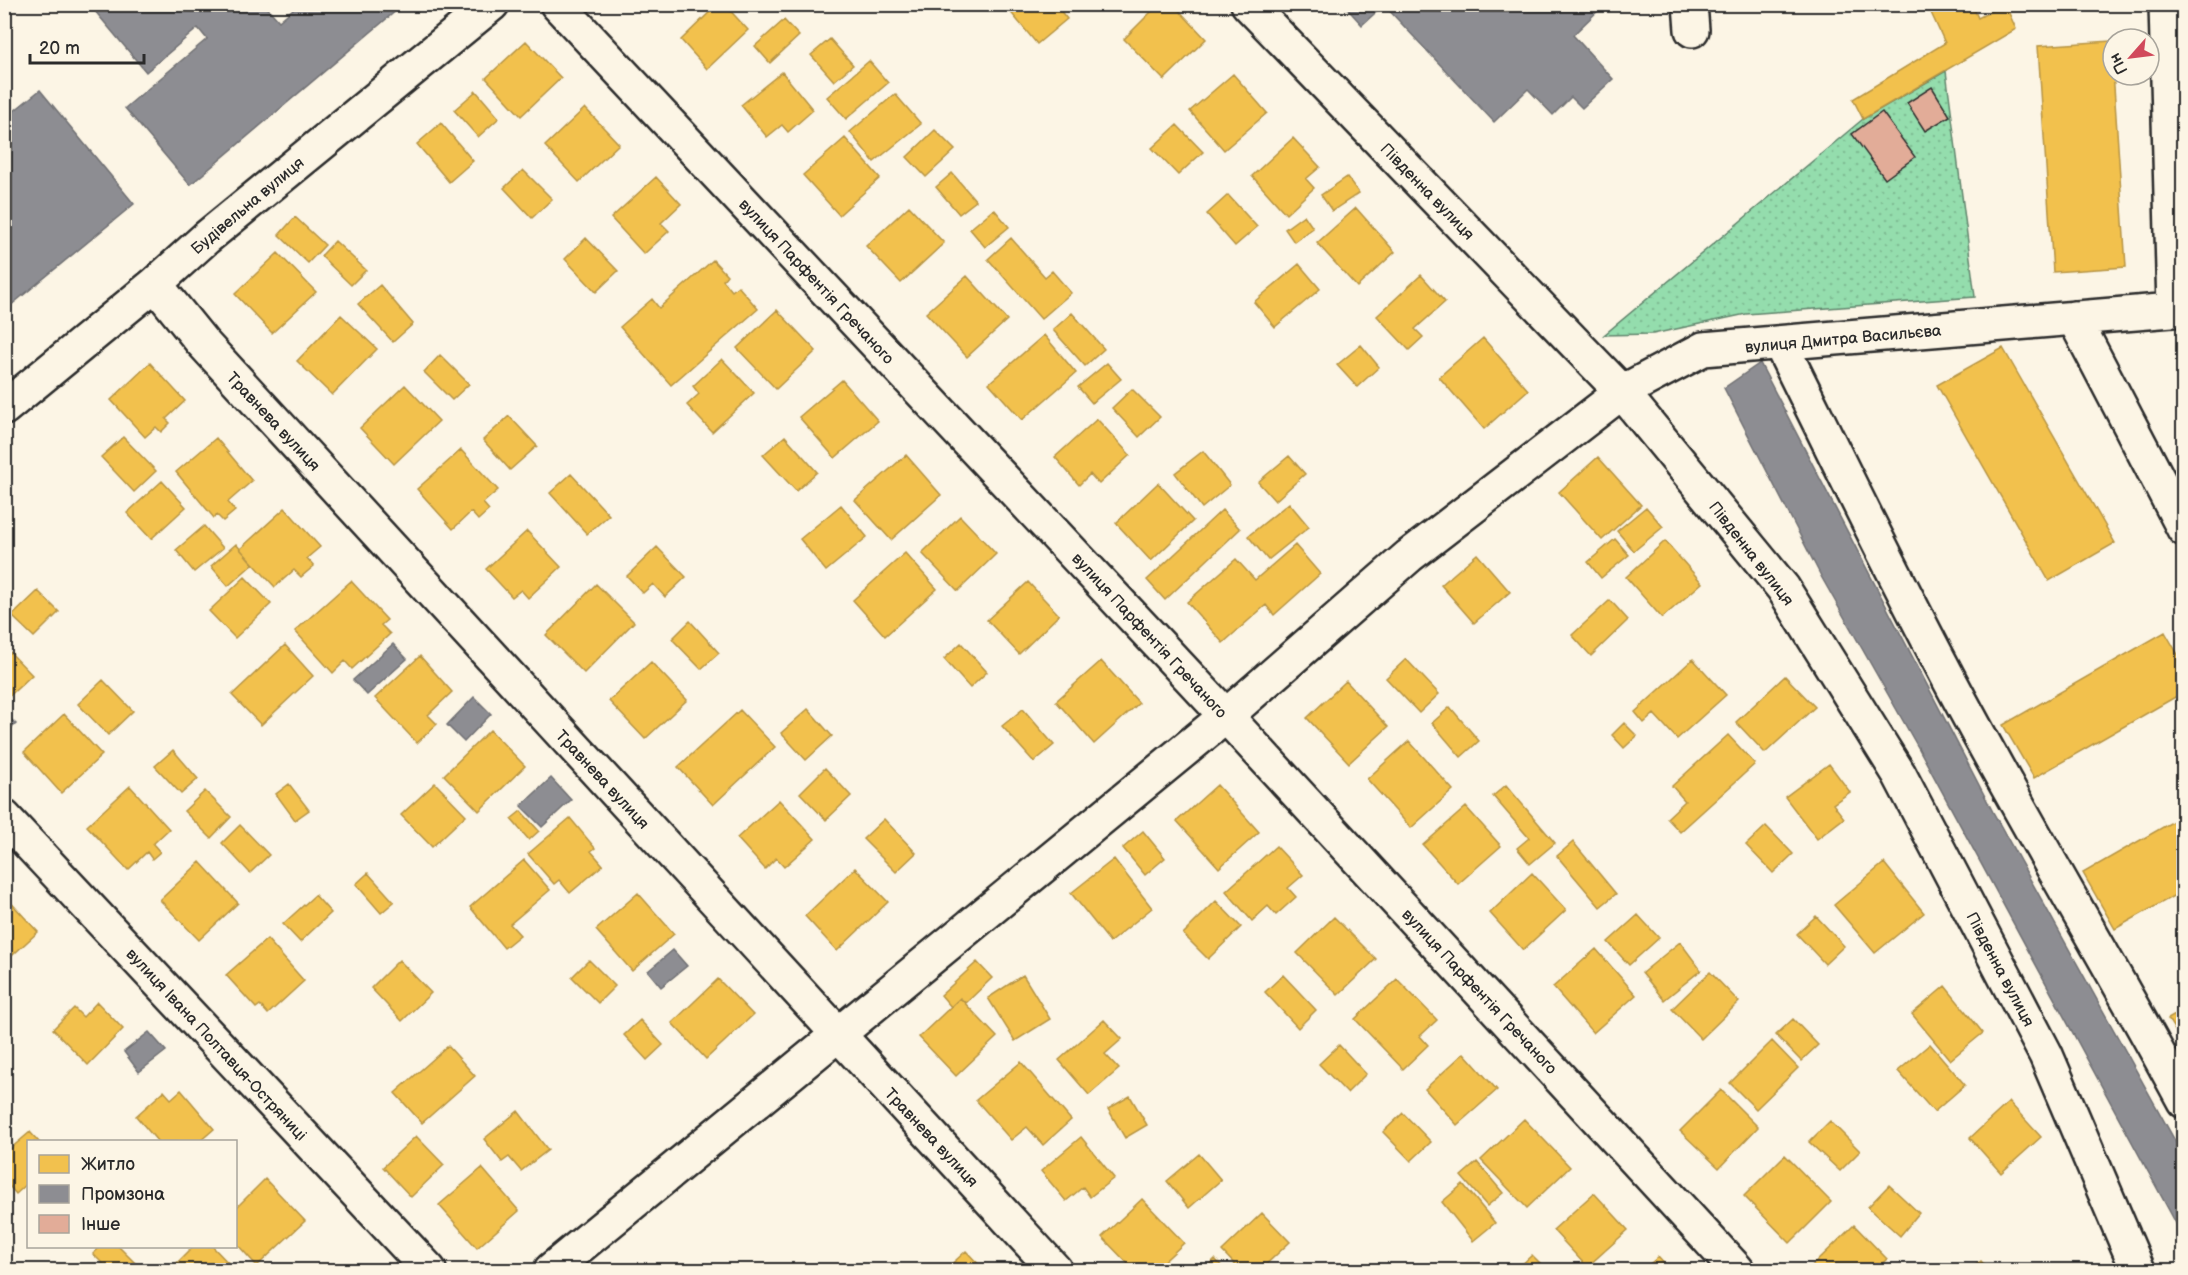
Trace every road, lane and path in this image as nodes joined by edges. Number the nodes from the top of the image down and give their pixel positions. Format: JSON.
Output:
{"nodes":[{"id":1,"x":492,"y":4,"type":"edge"},
{"id":2,"x":557,"y":4,"type":"edge"},
{"id":3,"x":1248,"y":4,"type":"edge"},
{"id":4,"x":2166,"y":4,"type":"edge"},
{"id":5,"x":155,"y":284,"type":"junction"},
{"id":6,"x":2179,"y":309,"type":"edge"},
{"id":7,"x":2074,"y":318,"type":"junction"},
{"id":8,"x":1780,"y":343,"type":"junction"},
{"id":9,"x":1622,"y":392,"type":"junction"},
{"id":10,"x":4,"y":408,"type":"edge"},
{"id":11,"x":2176,"y":500,"type":"edge"},
{"id":12,"x":2184,"y":529,"type":"edge"},
{"id":13,"x":1226,"y":716,"type":"junction"},
{"id":14,"x":4,"y":817,"type":"edge"},
{"id":15,"x":838,"y":1036,"type":"junction"},
{"id":16,"x":2184,"y":1101,"type":"edge"},
{"id":17,"x":429,"y":1270,"type":"edge"},
{"id":18,"x":551,"y":1270,"type":"edge"},
{"id":19,"x":1055,"y":1270,"type":"edge"},
{"id":20,"x":1737,"y":1270,"type":"edge"},
{"id":21,"x":2139,"y":1270,"type":"edge"}],
"edges":[{"from":1,"to":5,"type":"street","name":"Будівельна вулиця"},
{"from":2,"to":13,"type":"street","name":"вулиця Парфентія Гречаного"},
{"from":3,"to":9,"type":"street","name":"Південна вулиця"},
{"from":4,"to":6,"type":"street","name":"вулиця Дмитра Васильєва"},
{"from":5,"to":10,"type":"street","name":"Будівельна вулиця"},
{"from":5,"to":15,"type":"street","name":"Травнева вулиця"},
{"from":6,"to":7,"type":"street","name":"вулиця Дмитра Васильєва"},
{"from":7,"to":8,"type":"street","name":"вулиця Дмитра Васильєва"},
{"from":7,"to":11,"type":"street"},
{"from":8,"to":9,"type":"street","name":"вулиця Дмитра Васильєва"},
{"from":8,"to":16,"type":"street"},
{"from":9,"to":13,"type":"street","name":"вулиця Дмитра Васильєва"},
{"from":9,"to":21,"type":"street","name":"Південна вулиця"},
{"from":11,"to":12,"type":"street"},
{"from":13,"to":15,"type":"street","name":"вулиця Дмитра Васильєва"},
{"from":13,"to":20,"type":"street","name":"вулиця Парфентія Гречаного"},
{"from":14,"to":17,"type":"street","name":"вулиця Івана Полтавця-Остряниці"},
{"from":15,"to":18,"type":"street","name":"вулиця Дмитра Васильєва"},
{"from":15,"to":19,"type":"street","name":"Травнева вулиця"}]}
